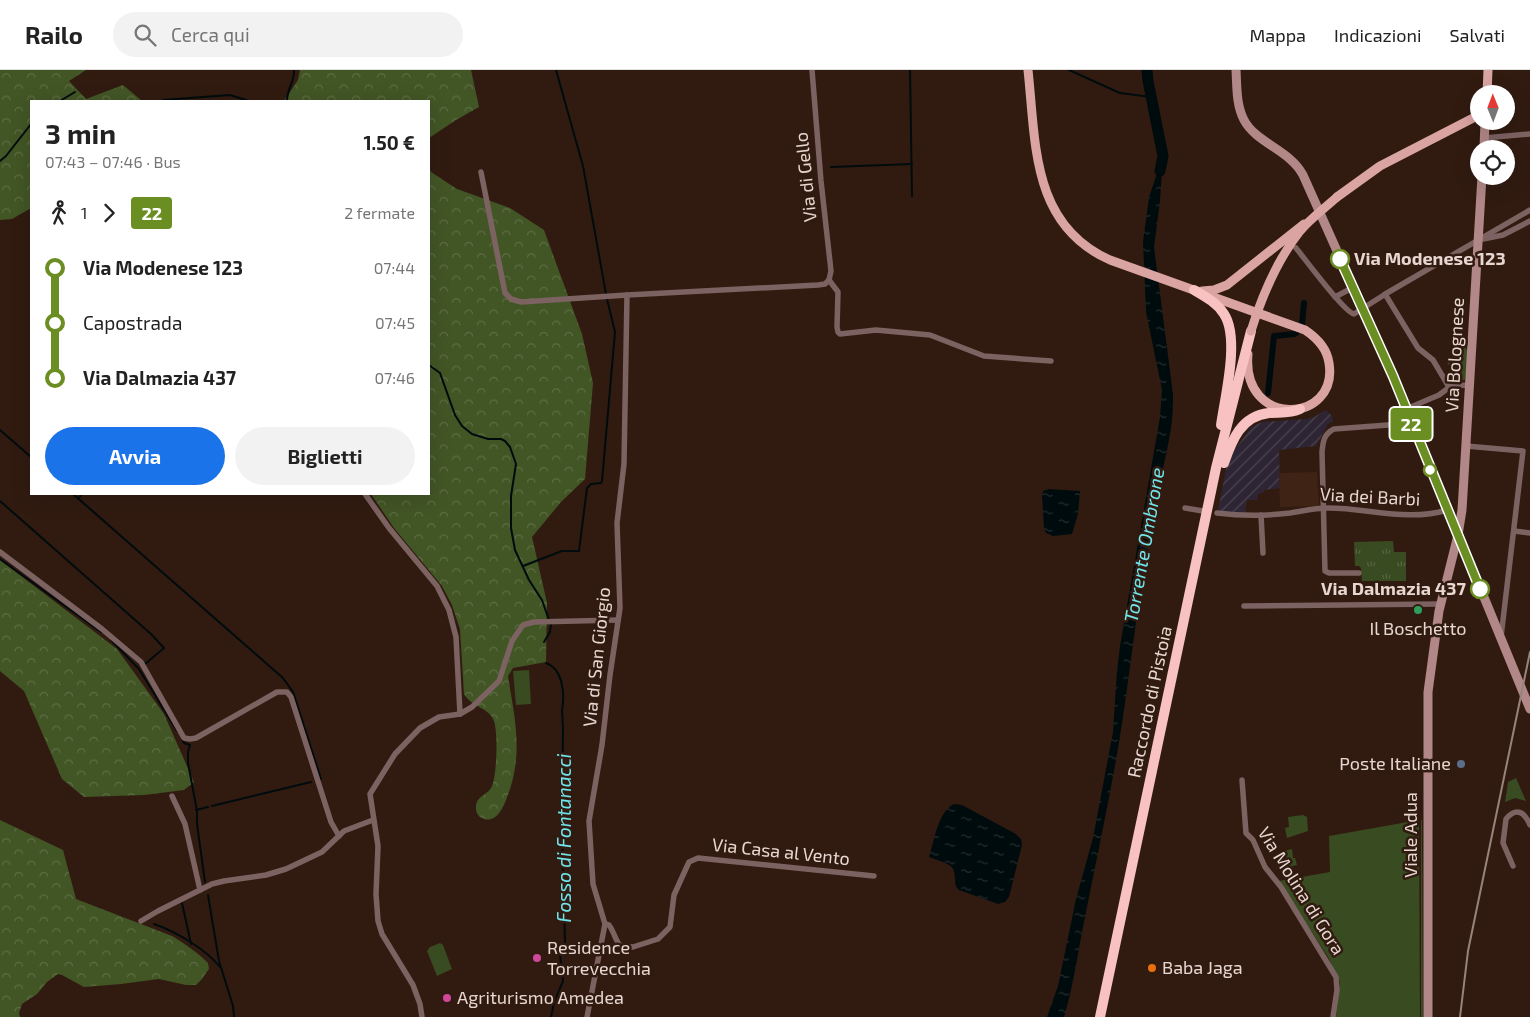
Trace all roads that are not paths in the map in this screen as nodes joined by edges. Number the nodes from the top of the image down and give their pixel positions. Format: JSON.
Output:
{"nodes":[{"id":1,"x":812,"y":70,"type":"edge"},
{"id":2,"x":1028,"y":70,"type":"edge"},
{"id":3,"x":1236,"y":70,"type":"edge"},
{"id":4,"x":1488,"y":70,"type":"edge"},
{"id":5,"x":1487,"y":85,"type":"edge"},
{"id":6,"x":1470,"y":119,"type":"edge"},
{"id":7,"x":1484,"y":130,"type":"edge"},
{"id":8,"x":1530,"y":134,"type":"edge"},
{"id":9,"x":1484,"y":138,"type":"joint"},
{"id":10,"x":481,"y":172,"type":"dead end"},
{"id":11,"x":1481,"y":185,"type":"edge"},
{"id":12,"x":1530,"y":210,"type":"edge"},
{"id":13,"x":1314,"y":217,"type":"junction"},
{"id":14,"x":1530,"y":221,"type":"edge"},
{"id":15,"x":1478,"y":240,"type":"junction"},
{"id":16,"x":1296,"y":248,"type":"dead end"},
{"id":17,"x":829,"y":280,"type":"junction"},
{"id":18,"x":1352,"y":288,"type":"junction"},
{"id":19,"x":1194,"y":290,"type":"junction"},
{"id":20,"x":1385,"y":294,"type":"junction"},
{"id":21,"x":628,"y":295,"type":"junction"},
{"id":22,"x":1336,"y":297,"type":"junction"},
{"id":23,"x":1363,"y":309,"type":"junction"},
{"id":24,"x":1251,"y":331,"type":"junction"},
{"id":25,"x":1051,"y":361,"type":"dead end"},
{"id":26,"x":1469,"y":385,"type":"junction"},
{"id":27,"x":1449,"y":386,"type":"junction"},
{"id":28,"x":1300,"y":409,"type":"junction"},
{"id":29,"x":1408,"y":414,"type":"junction"},
{"id":30,"x":1466,"y":446,"type":"junction"},
{"id":31,"x":1526,"y":450,"type":"edge"},
{"id":32,"x":1220,"y":466,"type":"junction"},
{"id":33,"x":366,"y":495,"type":"edge"},
{"id":34,"x":1185,"y":508,"type":"dead end"},
{"id":35,"x":1323,"y":508,"type":"junction"},
{"id":36,"x":1448,"y":510,"type":"junction"},
{"id":37,"x":1462,"y":510,"type":"junction"},
{"id":38,"x":1203,"y":511,"type":"dead end"},
{"id":39,"x":1217,"y":513,"type":"dead end"},
{"id":40,"x":1261,"y":515,"type":"junction"},
{"id":41,"x":1514,"y":531,"type":"junction"},
{"id":42,"x":1530,"y":533,"type":"edge"},
{"id":43,"x":1458,"y":535,"type":"junction"},
{"id":44,"x":0,"y":552,"type":"edge"},
{"id":45,"x":1263,"y":553,"type":"dead end"},
{"id":46,"x":1466,"y":555,"type":"junction"},
{"id":47,"x":1452,"y":557,"type":"junction"},
{"id":48,"x":1359,"y":573,"type":"dead end"},
{"id":49,"x":1440,"y":604,"type":"junction"},
{"id":50,"x":1244,"y":606,"type":"dead end"},
{"id":51,"x":618,"y":620,"type":"junction"},
{"id":52,"x":1501,"y":639,"type":"junction"},
{"id":53,"x":1530,"y":709,"type":"edge"},
{"id":54,"x":460,"y":714,"type":"junction"},
{"id":55,"x":1242,"y":780,"type":"dead end"},
{"id":56,"x":172,"y":796,"type":"dead end"},
{"id":57,"x":374,"y":820,"type":"junction"},
{"id":58,"x":1530,"y":825,"type":"edge"},
{"id":59,"x":338,"y":836,"type":"junction"},
{"id":60,"x":1513,"y":866,"type":"dead end"},
{"id":61,"x":874,"y":876,"type":"dead end"},
{"id":62,"x":200,"y":890,"type":"junction"},
{"id":63,"x":141,"y":921,"type":"dead end"},
{"id":64,"x":605,"y":924,"type":"junction"},
{"id":65,"x":422,"y":1017,"type":"edge"},
{"id":66,"x":587,"y":1017,"type":"edge"},
{"id":67,"x":1100,"y":1017,"type":"edge"},
{"id":68,"x":1106,"y":1017,"type":"edge"},
{"id":69,"x":1333,"y":1017,"type":"edge"},
{"id":70,"x":1428,"y":1017,"type":"edge"}],
"edges":[{"from":1,"to":17,"type":"street","name":"Via di Gello"},
{"from":2,"to":19,"type":"main road"},
{"from":3,"to":18,"type":"main road"},
{"from":4,"to":5,"type":"main road"},
{"from":6,"to":13,"type":"main road","name":"Raccordo di Pistoia","bridge":true},
{"from":7,"to":9,"type":"main road"},
{"from":8,"to":9,"type":"street"},
{"from":10,"to":21,"type":"street"},
{"from":11,"to":15,"type":"main road","name":"Via Bolognese"},
{"from":12,"to":15,"type":"street"},
{"from":13,"to":19,"type":"main road","bridge":true},
{"from":13,"to":24,"type":"main road","name":"Raccordo di Pistoia","bridge":true},
{"from":14,"to":15,"type":"street"},
{"from":15,"to":20,"type":"street"},
{"from":15,"to":26,"type":"main road","name":"Via Bolognese"},
{"from":16,"to":22,"type":"street"},
{"from":17,"to":21,"type":"street"},
{"from":17,"to":25,"type":"street"},
{"from":18,"to":22,"type":"street"},
{"from":18,"to":23,"type":"main road"},
{"from":19,"to":28,"type":"main road"},
{"from":19,"to":32,"type":"highway"},
{"from":20,"to":23,"type":"street"},
{"from":20,"to":27,"type":"street"},
{"from":21,"to":51,"type":"street","name":"Via di San Giorgio"},
{"from":22,"to":23,"type":"street"},
{"from":23,"to":29,"type":"main road"},
{"from":24,"to":28,"type":"main road"},
{"from":24,"to":32,"type":"highway","name":"Raccordo di Pistoia"},
{"from":26,"to":27,"type":"street"},
{"from":26,"to":30,"type":"main road","name":"Via Bolognese"},
{"from":27,"to":29,"type":"street"},
{"from":28,"to":32,"type":"highway"},
{"from":29,"to":35,"type":"street"},
{"from":29,"to":36,"type":"main road"},
{"from":30,"to":31,"type":"street"},
{"from":30,"to":37,"type":"main road","name":"Via Bolognese"},
{"from":31,"to":41,"type":"street"},
{"from":32,"to":67,"type":"highway","name":"Raccordo di Pistoia"},
{"from":32,"to":68,"type":"highway","name":"Raccordo di Pistoia"},
{"from":33,"to":54,"type":"street"},
{"from":34,"to":38,"type":"street"},
{"from":35,"to":36,"type":"street","name":"Via dei Barbi"},
{"from":35,"to":40,"type":"street","name":"Via dei Barbi"},
{"from":35,"to":48,"type":"street"},
{"from":36,"to":37,"type":"main road"},
{"from":36,"to":43,"type":"main road"},
{"from":37,"to":43,"type":"main road","name":"Via Bolognese"},
{"from":39,"to":40,"type":"street","name":"Via dei Barbi"},
{"from":40,"to":45,"type":"street"},
{"from":41,"to":42,"type":"street"},
{"from":41,"to":52,"type":"street"},
{"from":43,"to":46,"type":"main road"},
{"from":43,"to":47,"type":"main road","name":"Viale Adua"},
{"from":44,"to":59,"type":"street"},
{"from":46,"to":47,"type":"main road"},
{"from":46,"to":52,"type":"main road"},
{"from":47,"to":49,"type":"main road","name":"Viale Adua"},
{"from":49,"to":50,"type":"street"},
{"from":49,"to":70,"type":"main road","name":"Viale Adua"},
{"from":51,"to":54,"type":"street"},
{"from":51,"to":64,"type":"street","name":"Via di San Giorgio"},
{"from":52,"to":53,"type":"main road"},
{"from":54,"to":57,"type":"street"},
{"from":55,"to":69,"type":"street","name":"Via Molina di Gora"},
{"from":56,"to":62,"type":"street"},
{"from":57,"to":59,"type":"street"},
{"from":57,"to":65,"type":"street"},
{"from":58,"to":60,"type":"street"},
{"from":59,"to":62,"type":"street"},
{"from":61,"to":64,"type":"street","name":"Via Casa al Vento"},
{"from":62,"to":63,"type":"street"},
{"from":64,"to":66,"type":"street","name":"Via di San Giorgio"}]}
